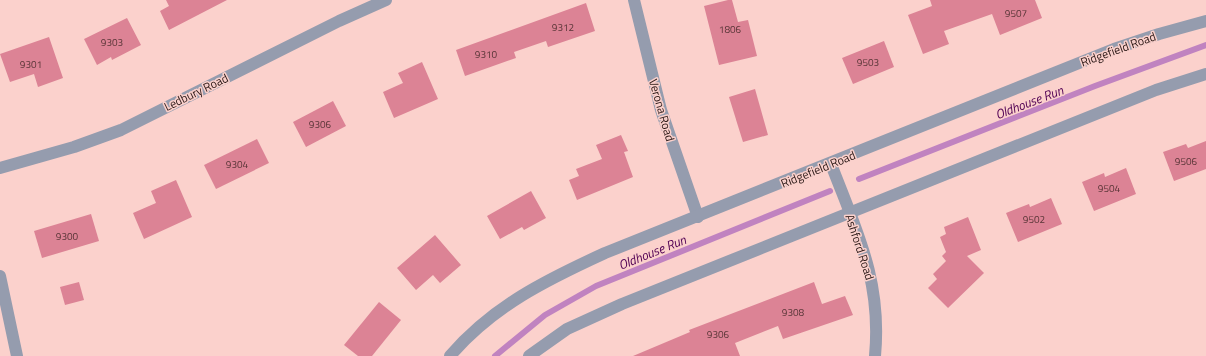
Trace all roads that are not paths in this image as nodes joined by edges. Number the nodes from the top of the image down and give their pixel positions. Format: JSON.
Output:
{"nodes":[{"id":1,"x":386,"y":0,"type":"edge"},
{"id":2,"x":634,"y":0,"type":"edge"},
{"id":3,"x":1206,"y":21,"type":"edge"},
{"id":4,"x":1206,"y":74,"type":"edge"},
{"id":5,"x":831,"y":164,"type":"junction"},
{"id":6,"x":0,"y":168,"type":"edge"},
{"id":7,"x":849,"y":212,"type":"junction"},
{"id":8,"x":698,"y":217,"type":"junction"},
{"id":9,"x":0,"y":276,"type":"edge"},
{"id":10,"x":18,"y":356,"type":"edge"},
{"id":11,"x":450,"y":356,"type":"edge"},
{"id":12,"x":529,"y":356,"type":"edge"},
{"id":13,"x":875,"y":356,"type":"edge"}],
"edges":[{"from":1,"to":6,"type":"street","name":"Ledbury Road"},
{"from":2,"to":8,"type":"street","name":"Verona Road"},
{"from":3,"to":5,"type":"street","name":"Ridgefield Road"},
{"from":4,"to":7,"type":"street"},
{"from":5,"to":7,"type":"street","name":"Ashford Road"},
{"from":5,"to":8,"type":"street","name":"Ridgefield Road"},
{"from":7,"to":12,"type":"street"},
{"from":7,"to":13,"type":"street","name":"Ashford Road"},
{"from":8,"to":11,"type":"street","name":"Ridgefield Road"},
{"from":9,"to":10,"type":"street"}]}
